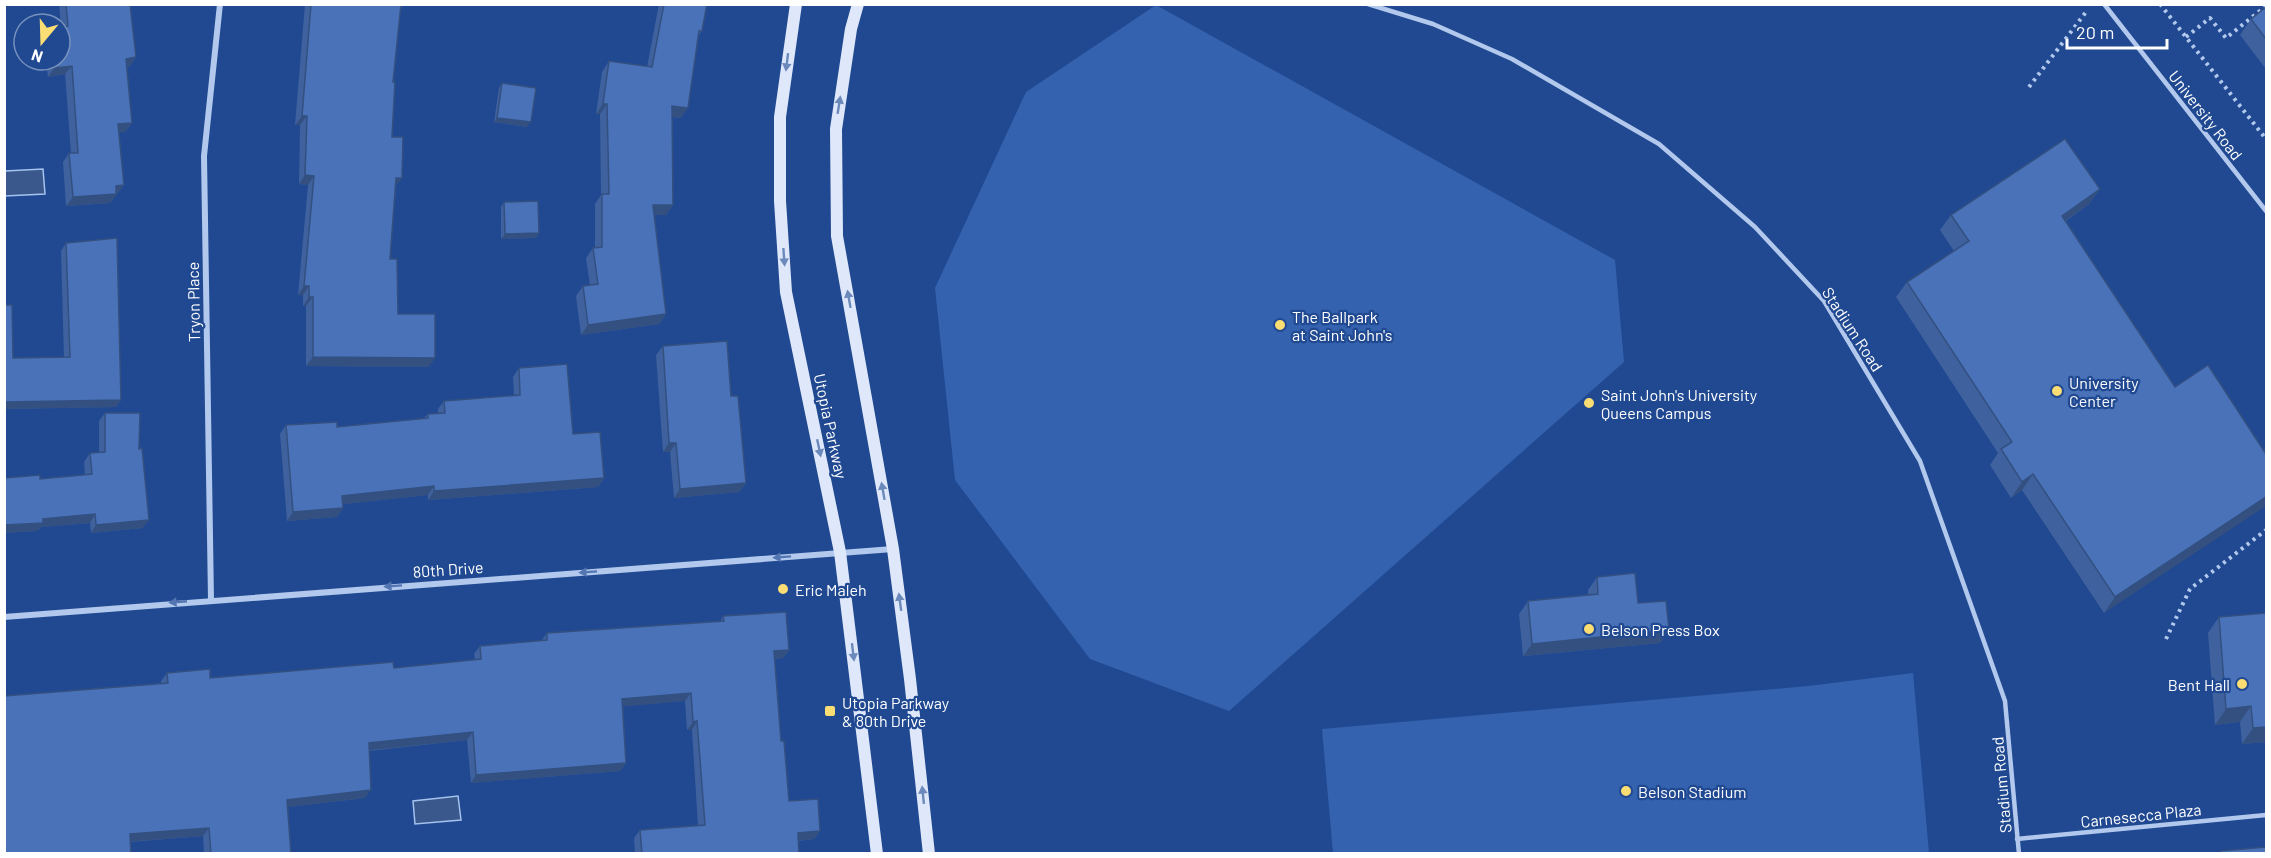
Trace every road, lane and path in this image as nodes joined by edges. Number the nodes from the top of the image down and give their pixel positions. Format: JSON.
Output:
{"nodes":[{"id":1,"x":220,"y":4,"type":"edge"},
{"id":2,"x":796,"y":4,"type":"edge"},
{"id":3,"x":858,"y":4,"type":"edge"},
{"id":4,"x":1368,"y":4,"type":"edge"},
{"id":5,"x":2092,"y":4,"type":"edge"},
{"id":6,"x":2104,"y":4,"type":"edge"},
{"id":7,"x":2160,"y":4,"type":"edge"},
{"id":8,"x":2266,"y":6,"type":"edge"},
{"id":9,"x":2186,"y":37,"type":"junction"},
{"id":10,"x":2029,"y":87,"type":"dead end"},
{"id":11,"x":2266,"y":139,"type":"edge"},
{"id":12,"x":2266,"y":211,"type":"edge"},
{"id":13,"x":2266,"y":530,"type":"edge"},
{"id":14,"x":893,"y":549,"type":"junction"},
{"id":15,"x":840,"y":552,"type":"junction"},
{"id":16,"x":211,"y":600,"type":"junction"},
{"id":17,"x":4,"y":617,"type":"edge"},
{"id":18,"x":2166,"y":639,"type":"dead end"},
{"id":19,"x":2266,"y":815,"type":"edge"},
{"id":20,"x":2018,"y":839,"type":"junction"},
{"id":21,"x":877,"y":854,"type":"edge"},
{"id":22,"x":929,"y":854,"type":"edge"},
{"id":23,"x":2019,"y":854,"type":"edge"}],
"edges":[{"from":1,"to":16,"type":"street","name":"Tryon Place"},
{"from":2,"to":15,"type":"main road","name":"Utopia Parkway","one_way":true},
{"from":14,"to":3,"type":"main road","one_way":true},
{"from":4,"to":20,"type":"lane","name":"Stadium Road"},
{"from":5,"to":10,"type":"path"},
{"from":6,"to":12,"type":"lane","name":"University Road"},
{"from":7,"to":9,"type":"path"},
{"from":8,"to":9,"type":"path"},
{"from":9,"to":11,"type":"path"},
{"from":13,"to":18,"type":"path"},
{"from":14,"to":15,"type":"street","name":"80th Drive"},
{"from":22,"to":14,"type":"main road","one_way":true},
{"from":15,"to":16,"type":"street","name":"80th Drive","one_way":true},
{"from":15,"to":21,"type":"main road","name":"Utopia Parkway","one_way":true},
{"from":16,"to":17,"type":"street","name":"80th Drive","one_way":true},
{"from":19,"to":20,"type":"lane","name":"Carnesecca Plaza"},
{"from":20,"to":23,"type":"lane","name":"Stadium Road"}]}
